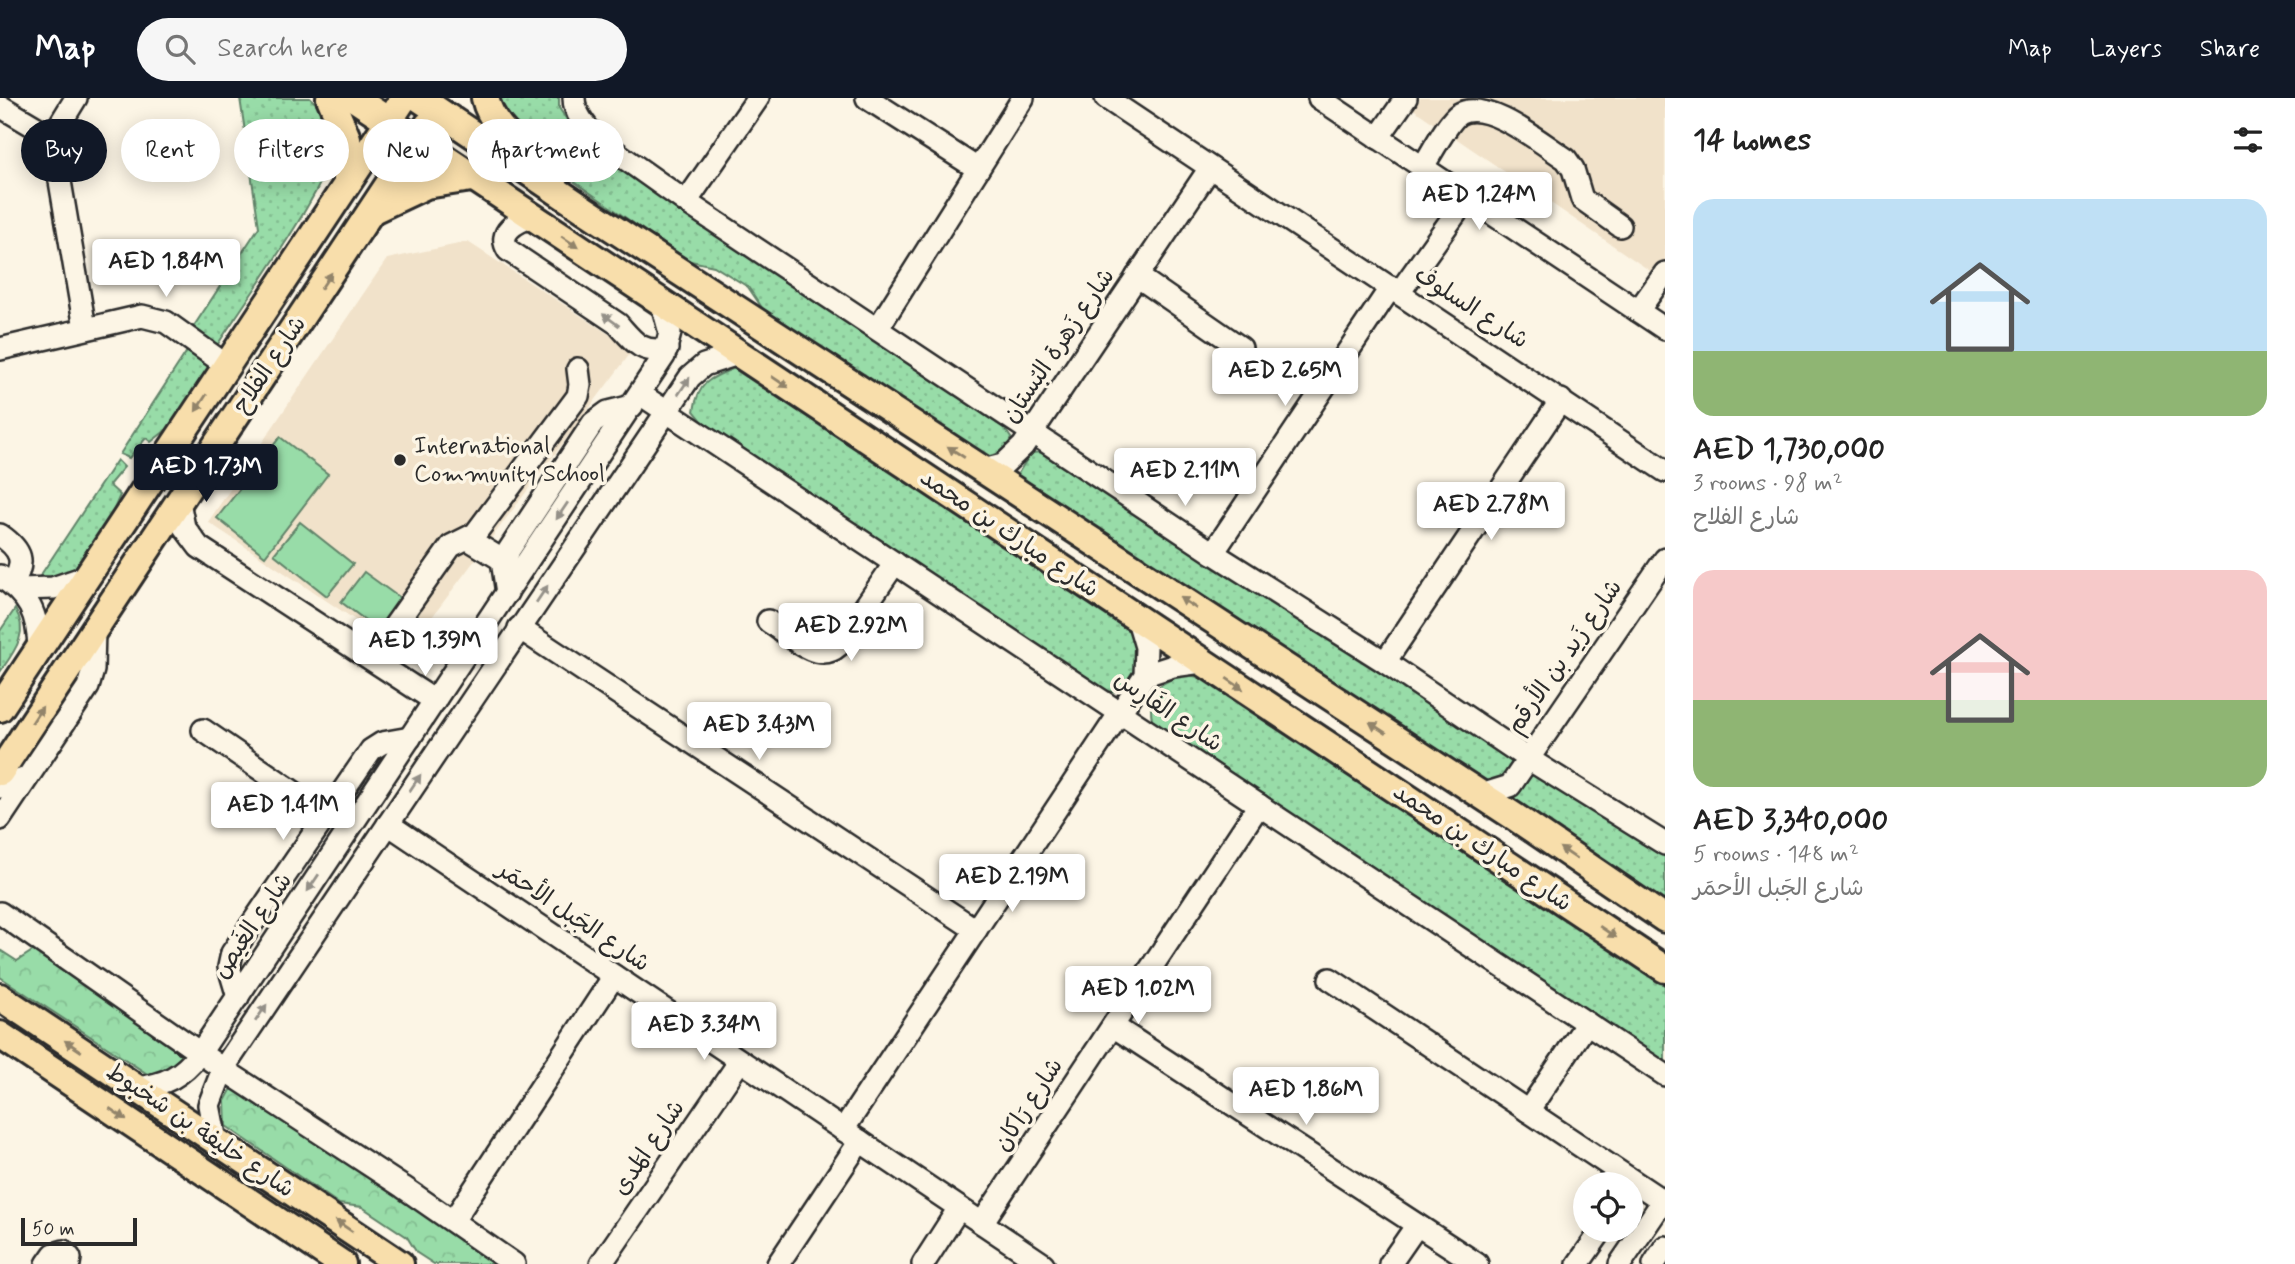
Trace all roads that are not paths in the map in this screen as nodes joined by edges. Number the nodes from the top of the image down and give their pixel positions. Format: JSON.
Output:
{"nodes":[{"id":1,"x":76,"y":98,"type":"edge"},
{"id":2,"x":330,"y":98,"type":"edge"},
{"id":3,"x":354,"y":98,"type":"edge"},
{"id":4,"x":404,"y":98,"type":"edge"},
{"id":5,"x":485,"y":98,"type":"edge"},
{"id":6,"x":573,"y":98,"type":"edge"},
{"id":7,"x":758,"y":98,"type":"edge"},
{"id":8,"x":867,"y":98,"type":"edge"},
{"id":9,"x":1023,"y":98,"type":"edge"},
{"id":10,"x":1106,"y":98,"type":"edge"},
{"id":11,"x":1319,"y":98,"type":"edge"},
{"id":12,"x":1406,"y":98,"type":"edge"},
{"id":13,"x":435,"y":102,"type":"edge"},
{"id":14,"x":0,"y":106,"type":"edge"},
{"id":15,"x":22,"y":119,"type":"edge"},
{"id":16,"x":64,"y":119,"type":"edge"},
{"id":17,"x":386,"y":119,"type":"edge"},
{"id":18,"x":390,"y":119,"type":"edge"},
{"id":19,"x":427,"y":119,"type":"edge"},
{"id":20,"x":1378,"y":138,"type":"junction"},
{"id":21,"x":363,"y":159,"type":"edge"},
{"id":22,"x":1210,"y":168,"type":"junction"},
{"id":23,"x":978,"y":169,"type":"junction"},
{"id":24,"x":1422,"y":169,"type":"junction"},
{"id":25,"x":467,"y":179,"type":"edge"},
{"id":26,"x":61,"y":182,"type":"edge"},
{"id":27,"x":390,"y":182,"type":"edge"},
{"id":28,"x":478,"y":182,"type":"edge"},
{"id":29,"x":347,"y":183,"type":"junction"},
{"id":30,"x":1466,"y":199,"type":"junction"},
{"id":31,"x":686,"y":202,"type":"junction"},
{"id":32,"x":373,"y":209,"type":"junction"},
{"id":33,"x":585,"y":210,"type":"junction"},
{"id":34,"x":531,"y":217,"type":"junction"},
{"id":35,"x":1620,"y":226,"type":"dead end"},
{"id":36,"x":1665,"y":273,"type":"edge"},
{"id":37,"x":1138,"y":276,"type":"junction"},
{"id":38,"x":1395,"y":290,"type":"junction"},
{"id":39,"x":662,"y":304,"type":"junction"},
{"id":40,"x":1638,"y":311,"type":"junction"},
{"id":41,"x":85,"y":328,"type":"junction"},
{"id":42,"x":878,"y":328,"type":"junction"},
{"id":43,"x":1665,"y":329,"type":"edge"},
{"id":44,"x":1241,"y":348,"type":"dead end"},
{"id":45,"x":0,"y":349,"type":"edge"},
{"id":46,"x":667,"y":349,"type":"junction"},
{"id":47,"x":738,"y":354,"type":"junction"},
{"id":48,"x":226,"y":365,"type":"junction"},
{"id":49,"x":578,"y":369,"type":"dead end"},
{"id":50,"x":579,"y":390,"type":"junction"},
{"id":51,"x":636,"y":400,"type":"junction"},
{"id":52,"x":1561,"y":400,"type":"junction"},
{"id":53,"x":667,"y":411,"type":"junction"},
{"id":54,"x":608,"y":412,"type":"junction"},
{"id":55,"x":1028,"y":439,"type":"junction"},
{"id":56,"x":983,"y":470,"type":"junction"},
{"id":57,"x":1665,"y":471,"type":"edge"},
{"id":58,"x":1016,"y":491,"type":"junction"},
{"id":59,"x":179,"y":502,"type":"junction"},
{"id":60,"x":0,"y":535,"type":"edge"},
{"id":61,"x":468,"y":539,"type":"junction"},
{"id":62,"x":200,"y":547,"type":"junction"},
{"id":63,"x":149,"y":548,"type":"junction"},
{"id":64,"x":1213,"y":553,"type":"junction"},
{"id":65,"x":1665,"y":559,"type":"edge"},
{"id":66,"x":504,"y":561,"type":"junction"},
{"id":67,"x":895,"y":563,"type":"junction"},
{"id":68,"x":85,"y":576,"type":"junction"},
{"id":69,"x":10,"y":583,"type":"edge"},
{"id":70,"x":507,"y":593,"type":"junction"},
{"id":71,"x":1138,"y":620,"type":"junction"},
{"id":72,"x":768,"y":621,"type":"dead end"},
{"id":73,"x":519,"y":628,"type":"junction"},
{"id":74,"x":94,"y":629,"type":"junction"},
{"id":75,"x":39,"y":649,"type":"junction"},
{"id":76,"x":371,"y":659,"type":"junction"},
{"id":77,"x":1202,"y":662,"type":"junction"},
{"id":78,"x":1385,"y":662,"type":"junction"},
{"id":79,"x":1145,"y":675,"type":"junction"},
{"id":80,"x":435,"y":701,"type":"junction"},
{"id":81,"x":0,"y":708,"type":"edge"},
{"id":82,"x":1121,"y":712,"type":"junction"},
{"id":83,"x":203,"y":730,"type":"dead end"},
{"id":84,"x":410,"y":738,"type":"junction"},
{"id":85,"x":1527,"y":758,"type":"junction"},
{"id":86,"x":0,"y":772,"type":"edge"},
{"id":87,"x":27,"y":778,"type":"junction"},
{"id":88,"x":1510,"y":786,"type":"junction"},
{"id":89,"x":0,"y":787,"type":"edge"},
{"id":90,"x":1481,"y":795,"type":"junction"},
{"id":91,"x":1259,"y":805,"type":"junction"},
{"id":92,"x":327,"y":815,"type":"junction"},
{"id":93,"x":1516,"y":817,"type":"junction"},
{"id":94,"x":0,"y":819,"type":"edge"},
{"id":95,"x":388,"y":824,"type":"junction"},
{"id":96,"x":1665,"y":844,"type":"edge"},
{"id":97,"x":0,"y":913,"type":"edge"},
{"id":98,"x":1665,"y":919,"type":"edge"},
{"id":99,"x":976,"y":930,"type":"junction"},
{"id":100,"x":1665,"y":969,"type":"edge"},
{"id":101,"x":614,"y":976,"type":"junction"},
{"id":102,"x":1330,"y":978,"type":"dead end"},
{"id":103,"x":238,"y":997,"type":"junction"},
{"id":104,"x":0,"y":998,"type":"edge"},
{"id":105,"x":1587,"y":1023,"type":"junction"},
{"id":106,"x":1113,"y":1026,"type":"junction"},
{"id":107,"x":0,"y":1035,"type":"edge"},
{"id":108,"x":200,"y":1054,"type":"junction"},
{"id":109,"x":740,"y":1061,"type":"junction"},
{"id":110,"x":223,"y":1069,"type":"junction"},
{"id":111,"x":1665,"y":1075,"type":"edge"},
{"id":112,"x":137,"y":1088,"type":"junction"},
{"id":113,"x":1528,"y":1111,"type":"junction"},
{"id":114,"x":852,"y":1136,"type":"junction"},
{"id":115,"x":216,"y":1141,"type":"junction"},
{"id":116,"x":1664,"y":1199,"type":"edge"},
{"id":117,"x":959,"y":1208,"type":"junction"},
{"id":118,"x":1643,"y":1219,"type":"edge"},
{"id":119,"x":453,"y":1221,"type":"junction"},
{"id":120,"x":982,"y":1223,"type":"junction"},
{"id":121,"x":1417,"y":1225,"type":"junction"},
{"id":122,"x":1594,"y":1242,"type":"edge"},
{"id":123,"x":1630,"y":1242,"type":"edge"},
{"id":124,"x":1665,"y":1247,"type":"edge"},
{"id":125,"x":47,"y":1264,"type":"edge"},
{"id":126,"x":69,"y":1264,"type":"edge"},
{"id":127,"x":342,"y":1264,"type":"edge"},
{"id":128,"x":400,"y":1264,"type":"edge"},
{"id":129,"x":514,"y":1264,"type":"edge"},
{"id":130,"x":601,"y":1264,"type":"edge"},
{"id":131,"x":778,"y":1264,"type":"edge"},
{"id":132,"x":923,"y":1264,"type":"edge"},
{"id":133,"x":1043,"y":1264,"type":"edge"},
{"id":134,"x":1390,"y":1264,"type":"edge"},
{"id":135,"x":1477,"y":1264,"type":"edge"},
{"id":136,"x":1578,"y":1264,"type":"edge"},
{"id":137,"x":1620,"y":1264,"type":"edge"},
{"id":138,"x":1654,"y":1264,"type":"edge"}],
"edges":[{"from":1,"to":16,"type":"street"},
{"from":2,"to":29,"type":"main road"},
{"from":3,"to":17,"type":"main road","name":"شارع مبارك بن محمد"},
{"from":4,"to":18,"type":"main road","name":"شارع الفلاح"},
{"from":5,"to":33,"type":"main road"},
{"from":6,"to":31,"type":"street"},
{"from":7,"to":31,"type":"street"},
{"from":8,"to":23,"type":"street"},
{"from":9,"to":23,"type":"street"},
{"from":10,"to":22,"type":"street","name":"شارع السلوف"},
{"from":11,"to":20,"type":"street"},
{"from":12,"to":20,"type":"street"},
{"from":13,"to":19,"type":"main road","name":"شارع الفلاح"},
{"from":13,"to":33,"type":"main road","name":"شارع مبارك بن محمد"},
{"from":14,"to":15,"type":"street"},
{"from":20,"to":24,"type":"street"},
{"from":21,"to":29,"type":"main road","name":"شارع الفلاح"},
{"from":22,"to":37,"type":"street","name":"شارع زَهرة البُستان"},
{"from":22,"to":38,"type":"street","name":"شارع السلوف"},
{"from":23,"to":42,"type":"street"},
{"from":24,"to":30,"type":"street"},
{"from":24,"to":35,"type":"street"},
{"from":25,"to":32,"type":"main road"},
{"from":26,"to":41,"type":"street"},
{"from":27,"to":32,"type":"main road","name":"شارع الفلاح"},
{"from":28,"to":34,"type":"main road","name":"شارع مبارك بن محمد"},
{"from":29,"to":48,"type":"main road","name":"شارع الفلاح"},
{"from":30,"to":38,"type":"street"},
{"from":30,"to":40,"type":"street"},
{"from":31,"to":42,"type":"street"},
{"from":59,"to":32,"type":"main road","name":"شارع الفلاح","one_way":true},
{"from":56,"to":33,"type":"main road","name":"شارع مبارك بن محمد","one_way":true},
{"from":34,"to":39,"type":"main road","name":"شارع مبارك بن محمد","one_way":true},
{"from":46,"to":34,"type":"street","one_way":true},
{"from":36,"to":40,"type":"street"},
{"from":37,"to":44,"type":"street","name":"شارع زَهرة البُستان"},
{"from":37,"to":55,"type":"street","name":"شارع زَهرة البُستان"},
{"from":38,"to":52,"type":"street","name":"شارع السلوف"},
{"from":38,"to":64,"type":"street"},
{"from":39,"to":46,"type":"street"},
{"from":39,"to":47,"type":"main road","name":"شارع مبارك بن محمد"},
{"from":40,"to":43,"type":"street"},
{"from":41,"to":45,"type":"street"},
{"from":41,"to":48,"type":"street"},
{"from":42,"to":55,"type":"street"},
{"from":46,"to":51,"type":"street","name":"شارع الغَيص"},
{"from":53,"to":47,"type":"street","one_way":true},
{"from":47,"to":71,"type":"main road","name":"شارع مبارك بن محمد","one_way":true},
{"from":48,"to":68,"type":"main road","name":"شارع الفلاح","one_way":true},
{"from":49,"to":50,"type":"street"},
{"from":50,"to":54,"type":"street"},
{"from":50,"to":61,"type":"street"},
{"from":51,"to":53,"type":"street","name":"شارع الفَارِس"},
{"from":51,"to":54,"type":"street"},
{"from":51,"to":70,"type":"street","name":"شارع الغَيص","one_way":true},
{"from":52,"to":57,"type":"street","name":"شارع السلوف"},
{"from":52,"to":78,"type":"street"},
{"from":53,"to":67,"type":"street","name":"شارع الفَارِس"},
{"from":73,"to":53,"type":"street","one_way":true},
{"from":54,"to":66,"type":"street"},
{"from":55,"to":56,"type":"street","name":"شارع زَهرة البُستان"},
{"from":55,"to":58,"type":"street","name":"شارع زَهرة البُستان"},
{"from":55,"to":64,"type":"street"},
{"from":56,"to":58,"type":"main road","name":"شارع مبارك بن محمد"},
{"from":90,"to":58,"type":"main road","name":"شارع مبارك بن محمد","one_way":true},
{"from":59,"to":62,"type":"street"},
{"from":59,"to":63,"type":"main road","name":"شارع الفلاح"},
{"from":60,"to":69,"type":"street"},
{"from":61,"to":66,"type":"street"},
{"from":61,"to":76,"type":"street"},
{"from":62,"to":63,"type":"street"},
{"from":62,"to":76,"type":"street"},
{"from":63,"to":74,"type":"main road","name":"شارع الفلاح"},
{"from":64,"to":78,"type":"street"},
{"from":65,"to":85,"type":"street","name":"شارع زَيد بن الأرقم"},
{"from":66,"to":70,"type":"street"},
{"from":67,"to":72,"type":"street"},
{"from":67,"to":82,"type":"street","name":"شارع الفَارِس"},
{"from":68,"to":69,"type":"street"},
{"from":68,"to":75,"type":"main road","name":"شارع الفلاح"},
{"from":69,"to":75,"type":"street"},
{"from":70,"to":80,"type":"street","name":"شارع الغَيص"},
{"from":71,"to":77,"type":"main road","name":"شارع مبارك بن محمد"},
{"from":71,"to":79,"type":"street"},
{"from":95,"to":73,"type":"street","one_way":true},
{"from":73,"to":99,"type":"street"},
{"from":86,"to":74,"type":"main road","name":"شارع الفلاح","one_way":true},
{"from":74,"to":87,"type":"street"},
{"from":75,"to":81,"type":"main road","name":"شارع الفلاح"},
{"from":76,"to":80,"type":"street"},
{"from":77,"to":79,"type":"street"},
{"from":77,"to":100,"type":"main road","name":"شارع مبارك بن محمد","one_way":true},
{"from":78,"to":85,"type":"street"},
{"from":79,"to":82,"type":"street"},
{"from":80,"to":84,"type":"street","name":"شارع الغَيص"},
{"from":82,"to":91,"type":"street","name":"شارع الفَارِس"},
{"from":82,"to":99,"type":"street"},
{"from":83,"to":92,"type":"street"},
{"from":84,"to":92,"type":"street"},
{"from":84,"to":103,"type":"street","name":"شارع الغَيص","one_way":true},
{"from":85,"to":88,"type":"street","name":"شارع زَيد بن الأرقم"},
{"from":85,"to":96,"type":"street"},
{"from":87,"to":89,"type":"street"},
{"from":87,"to":94,"type":"street"},
{"from":88,"to":90,"type":"street"},
{"from":88,"to":93,"type":"street"},
{"from":90,"to":93,"type":"main road","name":"شارع مبارك بن محمد"},
{"from":91,"to":105,"type":"street","name":"شارع الفَارِس"},
{"from":91,"to":106,"type":"street","name":"شارع رَاكان"},
{"from":92,"to":103,"type":"street"},
{"from":98,"to":93,"type":"main road","name":"شارع مبارك بن محمد","one_way":true},
{"from":95,"to":101,"type":"street","name":"شارع الجَبل الأحمَر"},
{"from":110,"to":95,"type":"street","one_way":true},
{"from":97,"to":108,"type":"street"},
{"from":99,"to":114,"type":"street"},
{"from":101,"to":109,"type":"street","name":"شارع الجَبل الأحمَر"},
{"from":101,"to":119,"type":"street"},
{"from":102,"to":113,"type":"street"},
{"from":103,"to":108,"type":"street","name":"شارع الغَيص"},
{"from":112,"to":104,"type":"main road","name":"شارع خليفة بن شخبوط","one_way":true},
{"from":105,"to":111,"type":"street","name":"شارع الفَارِس"},
{"from":105,"to":113,"type":"street"},
{"from":106,"to":120,"type":"street","name":"شارع رَاكان"},
{"from":106,"to":121,"type":"street"},
{"from":107,"to":127,"type":"main road","name":"شارع خليفة بن شخبوط","one_way":true},
{"from":108,"to":110,"type":"street"},
{"from":108,"to":112,"type":"street","name":"شارع الغَيص"},
{"from":109,"to":114,"type":"street","name":"شارع الجَبل الأحمَر"},
{"from":109,"to":130,"type":"street","name":"شارع المَدى"},
{"from":110,"to":115,"type":"street"},
{"from":110,"to":119,"type":"street"},
{"from":112,"to":115,"type":"main road","name":"شارع خليفة بن شخبوط"},
{"from":113,"to":116,"type":"street"},
{"from":114,"to":117,"type":"street","name":"شارع الجَبل الأحمَر"},
{"from":114,"to":131,"type":"street"},
{"from":128,"to":115,"type":"main road","name":"شارع خليفة بن شخبوط","one_way":true},
{"from":116,"to":118,"type":"street"},
{"from":117,"to":120,"type":"street","name":"شارع الجَبل الأحمَر"},
{"from":117,"to":132,"type":"street"},
{"from":119,"to":129,"type":"street"},
{"from":120,"to":133,"type":"street","name":"شارع الجَبل الأحمَر"},
{"from":121,"to":134,"type":"street"},
{"from":121,"to":135,"type":"street"},
{"from":122,"to":136,"type":"street"},
{"from":123,"to":137,"type":"street"},
{"from":124,"to":138,"type":"street"},
{"from":125,"to":126,"type":"street"}]}
